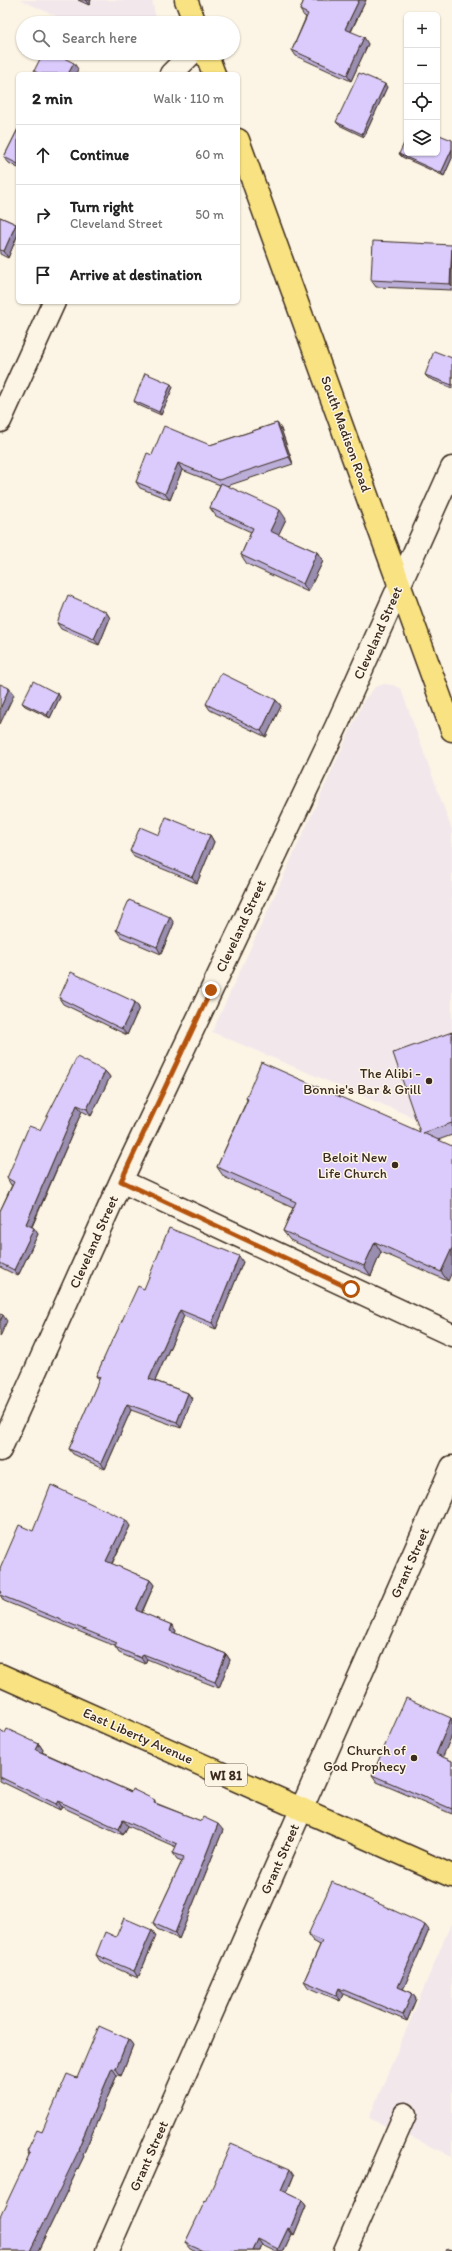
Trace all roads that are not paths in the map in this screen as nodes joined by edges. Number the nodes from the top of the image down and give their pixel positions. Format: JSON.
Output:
{"nodes":[{"id":1,"x":186,"y":0,"type":"edge"},
{"id":2,"x":192,"y":16,"type":"edge"},
{"id":3,"x":185,"y":60,"type":"edge"},
{"id":4,"x":209,"y":60,"type":"edge"},
{"id":5,"x":173,"y":72,"type":"edge"},
{"id":6,"x":213,"y":72,"type":"edge"},
{"id":7,"x":240,"y":145,"type":"edge"},
{"id":8,"x":53,"y":304,"type":"edge"},
{"id":9,"x":0,"y":421,"type":"edge"},
{"id":10,"x":452,"y":468,"type":"edge"},
{"id":11,"x":400,"y":583,"type":"junction"},
{"id":12,"x":452,"y":730,"type":"edge"},
{"id":13,"x":121,"y":1181,"type":"junction"},
{"id":14,"x":452,"y":1335,"type":"edge"},
{"id":15,"x":0,"y":1450,"type":"edge"},
{"id":16,"x":452,"y":1467,"type":"edge"},
{"id":17,"x":0,"y":1674,"type":"edge"},
{"id":18,"x":302,"y":1808,"type":"junction"},
{"id":19,"x":452,"y":1876,"type":"edge"},
{"id":20,"x":405,"y":2114,"type":"dead end"},
{"id":21,"x":107,"y":2251,"type":"edge"},
{"id":22,"x":345,"y":2251,"type":"edge"}],
"edges":[{"from":1,"to":2,"type":"main road"},
{"from":3,"to":5,"type":"street"},
{"from":4,"to":6,"type":"main road"},
{"from":7,"to":11,"type":"main road","name":"South Madison Road"},
{"from":8,"to":9,"type":"street"},
{"from":10,"to":11,"type":"street","name":"Cleveland Street"},
{"from":11,"to":12,"type":"main road","name":"South Madison Road"},
{"from":11,"to":13,"type":"street","name":"Cleveland Street"},
{"from":13,"to":14,"type":"street"},
{"from":13,"to":15,"type":"street","name":"Cleveland Street"},
{"from":16,"to":18,"type":"street","name":"Grant Street"},
{"from":17,"to":18,"type":"main road","name":"East Liberty Avenue","number":"WI 81"},
{"from":18,"to":19,"type":"main road","name":"East Liberty Avenue","number":"WI 81"},
{"from":18,"to":21,"type":"street","name":"Grant Street"},
{"from":20,"to":22,"type":"street"}]}
